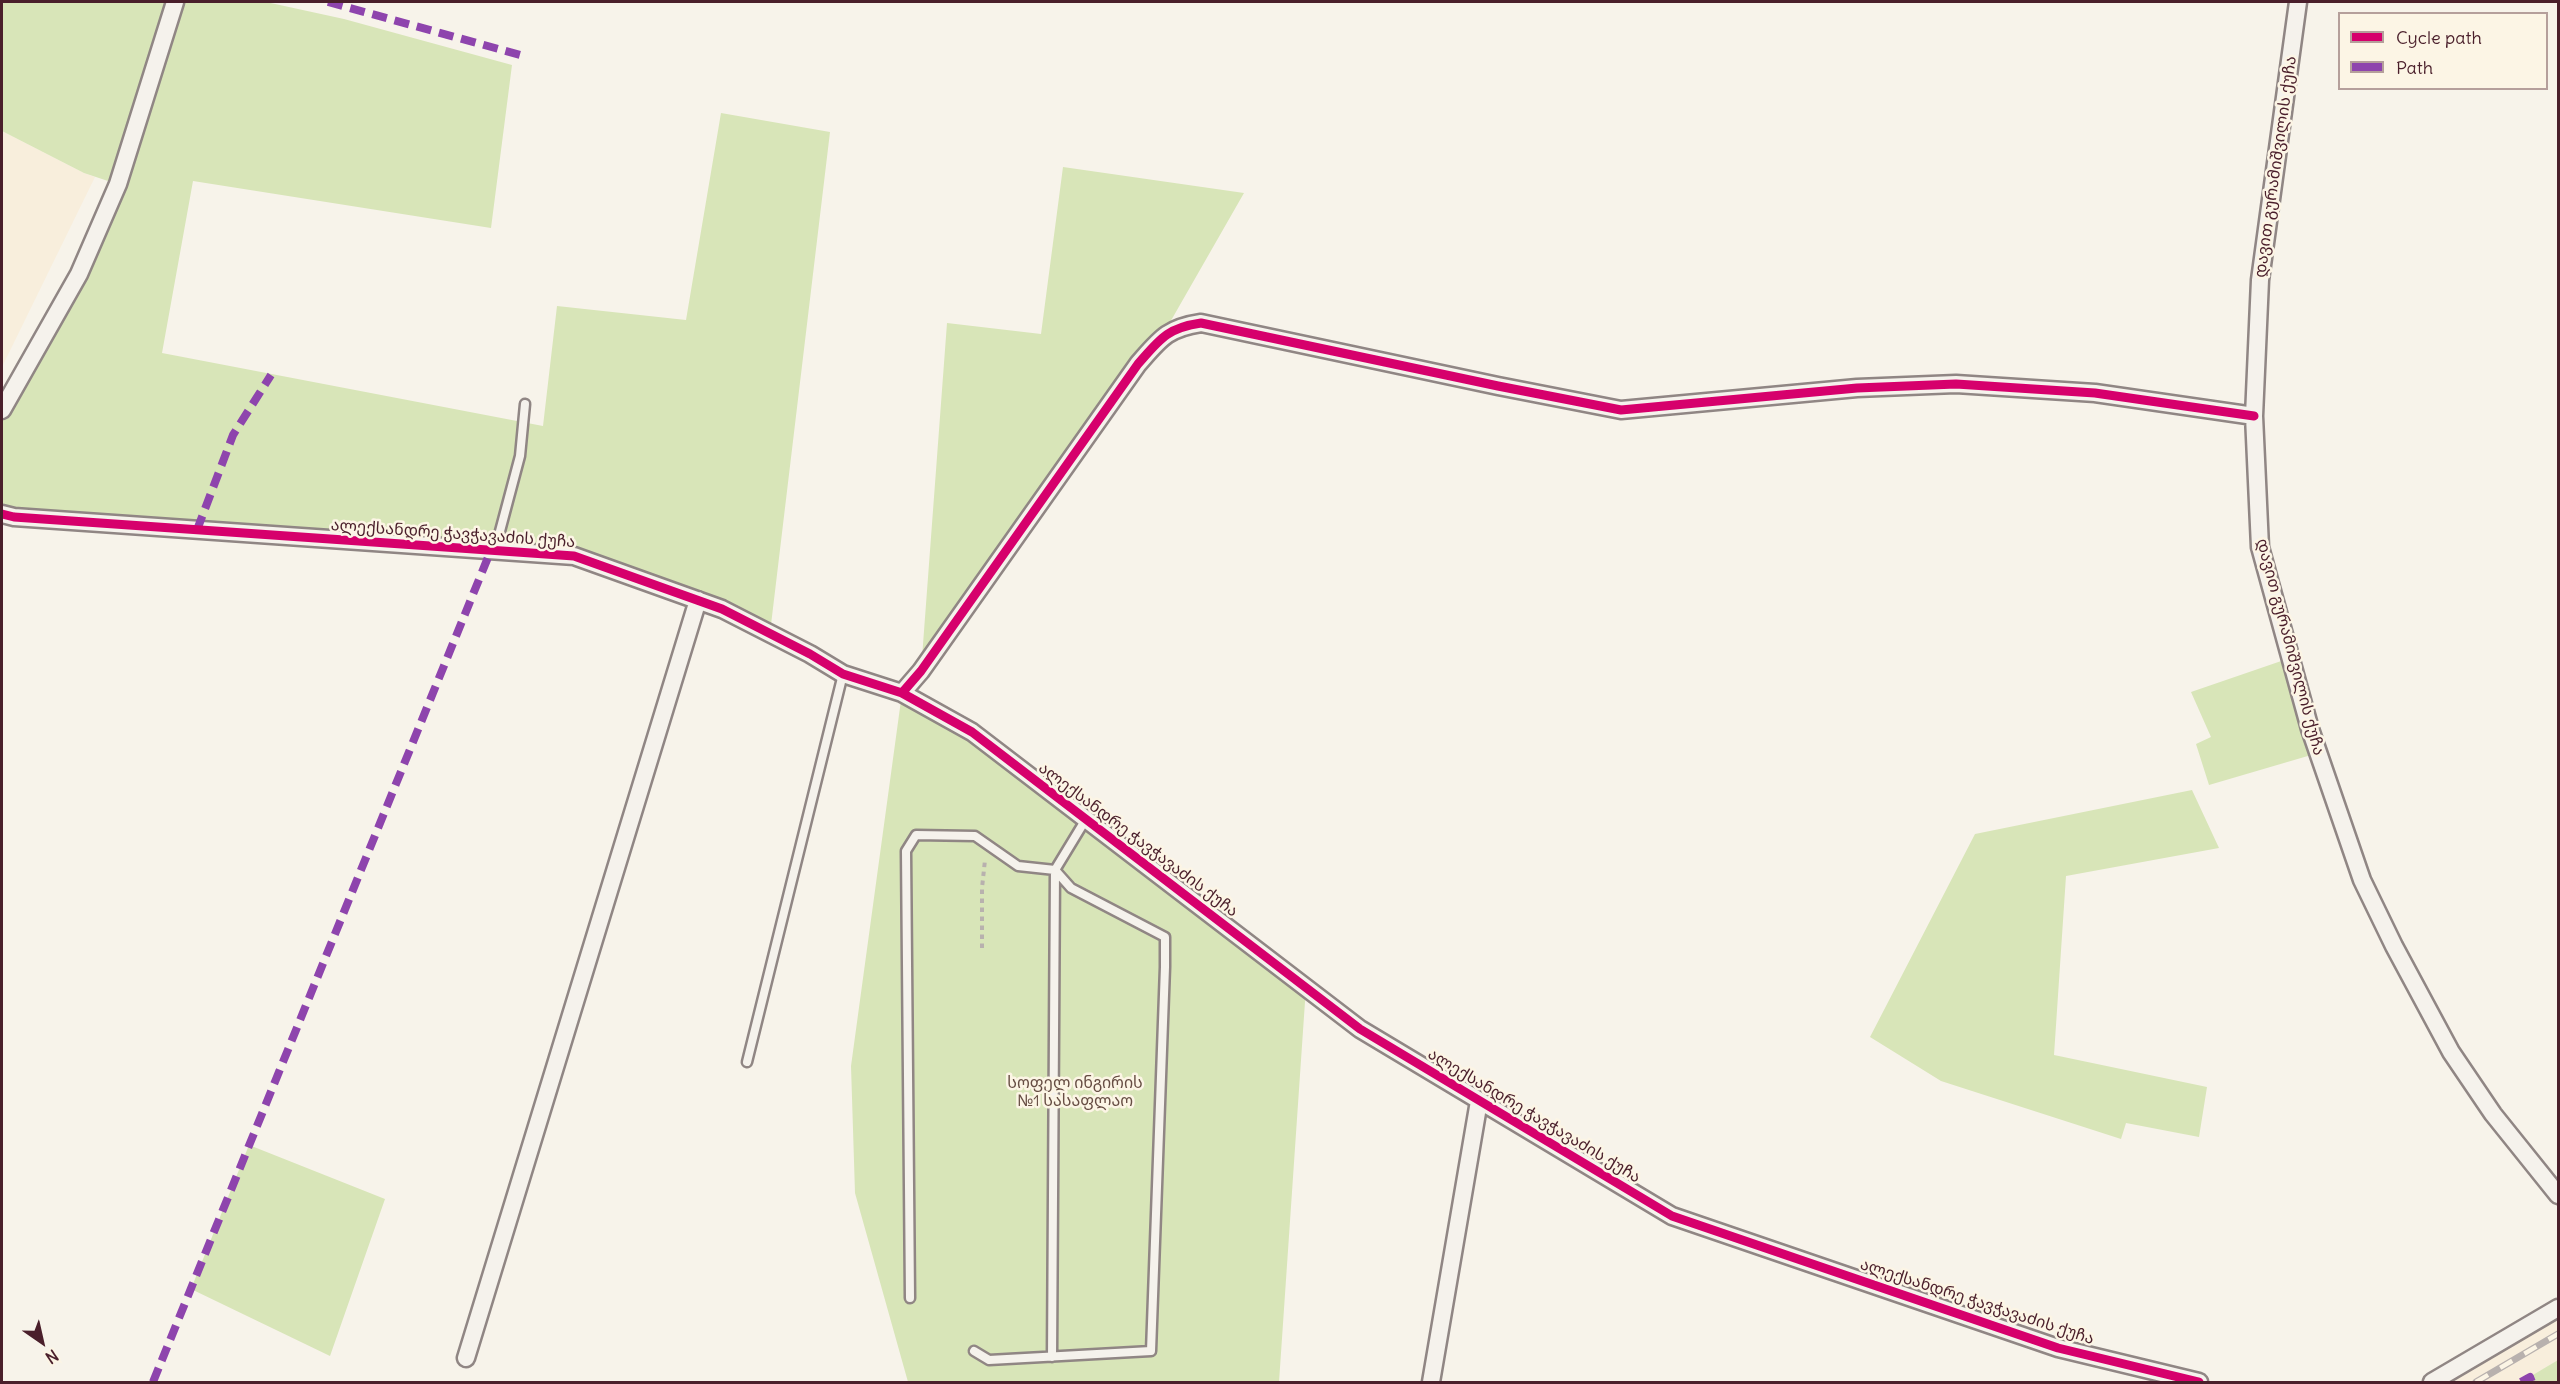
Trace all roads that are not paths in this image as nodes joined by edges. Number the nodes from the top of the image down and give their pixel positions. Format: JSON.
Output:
{"nodes":[{"id":1,"x":175,"y":2,"type":"edge"},
{"id":2,"x":2298,"y":2,"type":"edge"},
{"id":3,"x":525,"y":404,"type":"dead end"},
{"id":4,"x":2,"y":410,"type":"edge"},
{"id":5,"x":2254,"y":416,"type":"junction"},
{"id":6,"x":2,"y":514,"type":"edge"},
{"id":7,"x":495,"y":550,"type":"junction"},
{"id":8,"x":698,"y":600,"type":"junction"},
{"id":9,"x":843,"y":674,"type":"junction"},
{"id":10,"x":902,"y":693,"type":"junction"},
{"id":11,"x":1086,"y":819,"type":"junction"},
{"id":12,"x":1055,"y":870,"type":"junction"},
{"id":13,"x":747,"y":1062,"type":"dead end"},
{"id":14,"x":1479,"y":1101,"type":"junction"},
{"id":15,"x":2559,"y":1195,"type":"edge"},
{"id":16,"x":910,"y":1298,"type":"dead end"},
{"id":17,"x":2559,"y":1308,"type":"edge"},
{"id":18,"x":974,"y":1351,"type":"dead end"},
{"id":19,"x":1052,"y":1357,"type":"junction"},
{"id":20,"x":466,"y":1358,"type":"dead end"},
{"id":21,"x":1431,"y":1383,"type":"edge"},
{"id":22,"x":2199,"y":1383,"type":"edge"},
{"id":23,"x":2432,"y":1383,"type":"edge"}],
"edges":[{"from":1,"to":4,"type":"street"},
{"from":2,"to":5,"type":"street","name":"დავით გურამიშვილის ქუჩა"},
{"from":3,"to":7,"type":"lane"},
{"from":5,"to":10,"type":"street"},
{"from":5,"to":15,"type":"street","name":"დავით გურამიშვილის ქუჩა"},
{"from":6,"to":7,"type":"street","name":"ალექსანდრე ჭავჭავაძის ქუჩა"},
{"from":7,"to":8,"type":"street","name":"ალექსანდრე ჭავჭავაძის ქუჩა"},
{"from":8,"to":9,"type":"street","name":"ალექსანდრე ჭავჭავაძის ქუჩა"},
{"from":8,"to":20,"type":"street"},
{"from":9,"to":10,"type":"street","name":"ალექსანდრე ჭავჭავაძის ქუჩა"},
{"from":9,"to":13,"type":"lane"},
{"from":10,"to":11,"type":"street","name":"ალექსანდრე ჭავჭავაძის ქუჩა"},
{"from":11,"to":12,"type":"lane"},
{"from":11,"to":14,"type":"street","name":"ალექსანდრე ჭავჭავაძის ქუჩა"},
{"from":12,"to":16,"type":"lane"},
{"from":12,"to":19,"type":"lane"},
{"from":12,"to":19,"type":"lane"},
{"from":14,"to":21,"type":"street"},
{"from":14,"to":22,"type":"street","name":"ალექსანდრე ჭავჭავაძის ქუჩა"},
{"from":17,"to":23,"type":"street"},
{"from":18,"to":19,"type":"lane"}]}
